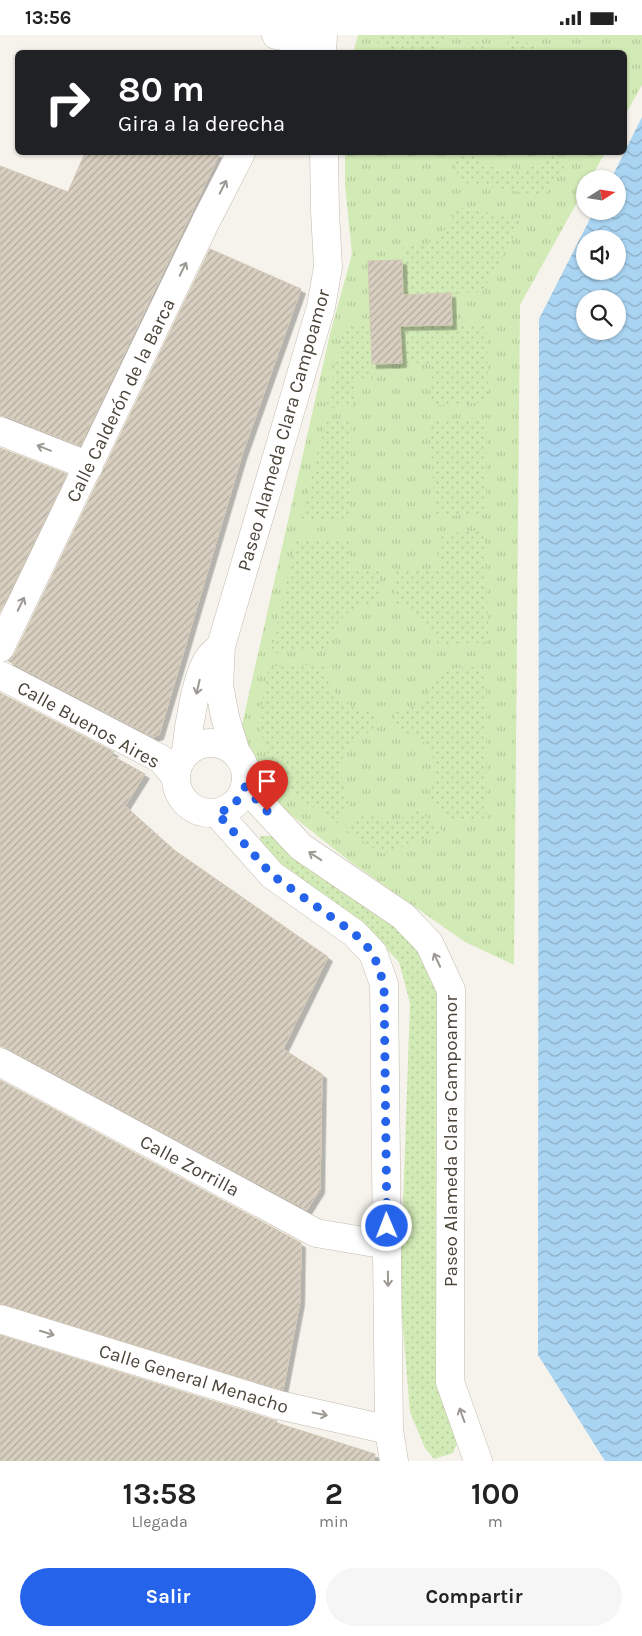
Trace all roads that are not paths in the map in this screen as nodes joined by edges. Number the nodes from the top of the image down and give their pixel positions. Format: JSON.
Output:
{"nodes":[{"id":1,"x":276,"y":35,"type":"edge"},
{"id":2,"x":318,"y":45,"type":"edge"},
{"id":3,"x":240,"y":155,"type":"edge"},
{"id":4,"x":324,"y":155,"type":"edge"},
{"id":5,"x":0,"y":431,"type":"edge"},
{"id":6,"x":89,"y":466,"type":"junction"},
{"id":7,"x":222,"y":646,"type":"junction"},
{"id":8,"x":0,"y":648,"type":"edge"},
{"id":9,"x":0,"y":675,"type":"edge"},
{"id":10,"x":186,"y":752,"type":"junction"},
{"id":11,"x":236,"y":753,"type":"junction"},
{"id":12,"x":175,"y":776,"type":"junction"},
{"id":13,"x":245,"y":787,"type":"junction"},
{"id":14,"x":217,"y":813,"type":"junction"},
{"id":15,"x":0,"y":1062,"type":"edge"},
{"id":16,"x":387,"y":1245,"type":"junction"},
{"id":17,"x":0,"y":1319,"type":"edge"},
{"id":18,"x":389,"y":1430,"type":"junction"},
{"id":19,"x":394,"y":1461,"type":"edge"},
{"id":20,"x":478,"y":1461,"type":"edge"}],
"edges":[{"from":1,"to":2,"type":"street"},
{"from":6,"to":3,"type":"street","name":"Calle Calderón de la Barca","one_way":true},
{"from":4,"to":7,"type":"street","name":"Paseo Alameda Clara Campoamor"},
{"from":6,"to":5,"type":"street","one_way":true},
{"from":8,"to":6,"type":"street","name":"Calle Calderón de la Barca","one_way":true},
{"from":7,"to":10,"type":"street","name":"Paseo Alameda Clara Campoamor","one_way":true},
{"from":7,"to":11,"type":"street","name":"Paseo Alameda Clara Campoamor"},
{"from":9,"to":12,"type":"street","name":"Calle Buenos Aires"},
{"from":10,"to":11,"type":"street"},
{"from":10,"to":12,"type":"street"},
{"from":11,"to":13,"type":"street"},
{"from":12,"to":14,"type":"street"},
{"from":13,"to":14,"type":"street"},
{"from":20,"to":13,"type":"street","name":"Paseo Alameda Clara Campoamor","one_way":true},
{"from":14,"to":16,"type":"street"},
{"from":15,"to":16,"type":"street","name":"Calle Zorrilla"},
{"from":16,"to":18,"type":"street","one_way":true},
{"from":17,"to":18,"type":"street","name":"Calle General Menacho","one_way":true},
{"from":18,"to":19,"type":"street"}]}
